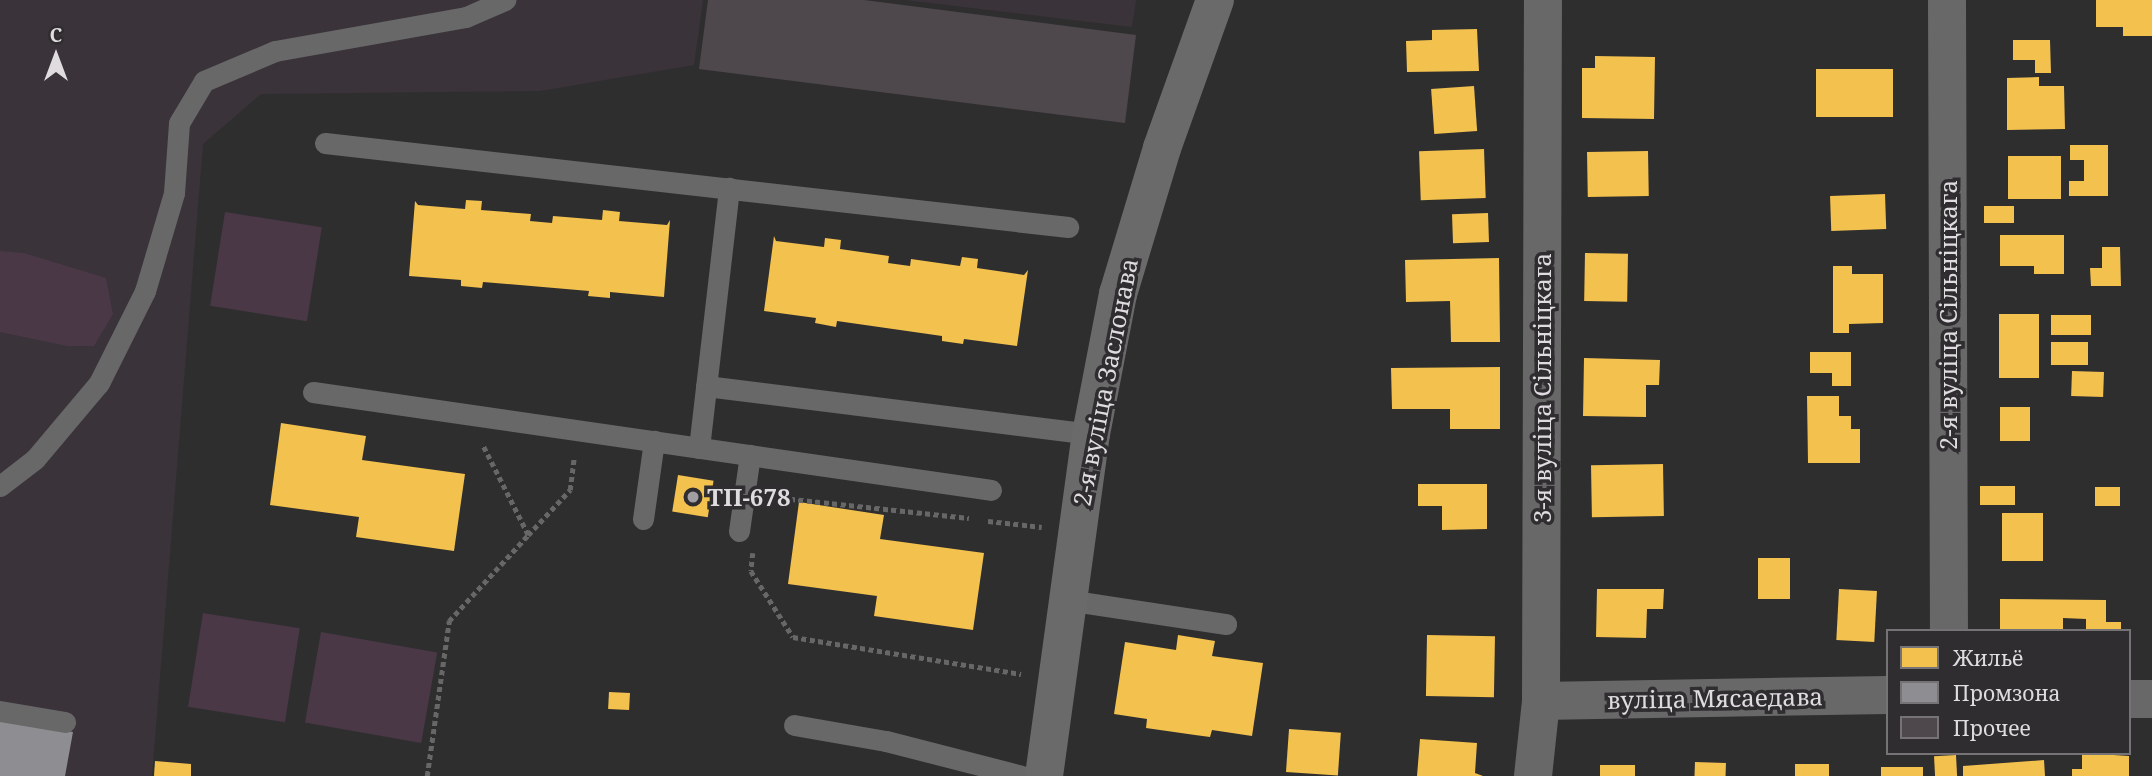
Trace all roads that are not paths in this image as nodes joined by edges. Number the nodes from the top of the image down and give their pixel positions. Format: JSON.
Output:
{"nodes":[{"id":1,"x":505,"y":0,"type":"edge"},
{"id":2,"x":1215,"y":0,"type":"edge"},
{"id":3,"x":1543,"y":0,"type":"edge"},
{"id":4,"x":1947,"y":0,"type":"edge"},
{"id":5,"x":325,"y":142,"type":"dead end"},
{"id":6,"x":729,"y":188,"type":"junction"},
{"id":7,"x":1068,"y":227,"type":"dead end"},
{"id":8,"x":706,"y":386,"type":"junction"},
{"id":9,"x":313,"y":392,"type":"dead end"},
{"id":10,"x":1091,"y":435,"type":"junction"},
{"id":11,"x":654,"y":441,"type":"junction"},
{"id":12,"x":699,"y":448,"type":"junction"},
{"id":13,"x":750,"y":455,"type":"junction"},
{"id":14,"x":0,"y":486,"type":"edge"},
{"id":15,"x":991,"y":490,"type":"dead end"},
{"id":16,"x":643,"y":519,"type":"dead end"},
{"id":17,"x":746,"y":539,"type":"road end"},
{"id":18,"x":1067,"y":600,"type":"junction"},
{"id":19,"x":1226,"y":624,"type":"dead end"},
{"id":20,"x":1948,"y":629,"type":"edge"},
{"id":21,"x":1886,"y":695,"type":"edge"},
{"id":22,"x":2131,"y":699,"type":"edge"},
{"id":23,"x":2152,"y":699,"type":"edge"},
{"id":24,"x":1541,"y":701,"type":"junction"},
{"id":25,"x":0,"y":710,"type":"edge"},
{"id":26,"x":65,"y":722,"type":"dead end"},
{"id":27,"x":794,"y":725,"type":"dead end"},
{"id":28,"x":1022,"y":776,"type":"edge"},
{"id":29,"x":1044,"y":776,"type":"edge"},
{"id":30,"x":1533,"y":776,"type":"edge"}],
"edges":[{"from":1,"to":14,"type":"lane"},
{"from":2,"to":10,"type":"main road","name":"2-я вуліца Заслонава"},
{"from":3,"to":24,"type":"street","name":"3-я вуліца Сільніцкага"},
{"from":4,"to":20,"type":"street","name":"2-я вуліца Сільніцкага"},
{"from":5,"to":6,"type":"lane"},
{"from":6,"to":7,"type":"lane"},
{"from":6,"to":8,"type":"lane"},
{"from":8,"to":10,"type":"lane"},
{"from":8,"to":12,"type":"lane"},
{"from":9,"to":11,"type":"lane"},
{"from":10,"to":18,"type":"main road","name":"2-я вуліца Заслонава"},
{"from":11,"to":12,"type":"lane"},
{"from":11,"to":16,"type":"lane"},
{"from":12,"to":13,"type":"lane"},
{"from":13,"to":15,"type":"lane"},
{"from":13,"to":17,"type":"lane"},
{"from":18,"to":19,"type":"lane"},
{"from":18,"to":29,"type":"main road","name":"2-я вуліца Заслонава"},
{"from":21,"to":24,"type":"street","name":"вуліца Мясаедава"},
{"from":22,"to":23,"type":"street"},
{"from":24,"to":30,"type":"street","name":"3-я вуліца Сільніцкага"},
{"from":25,"to":26,"type":"lane"},
{"from":27,"to":28,"type":"lane"}]}
